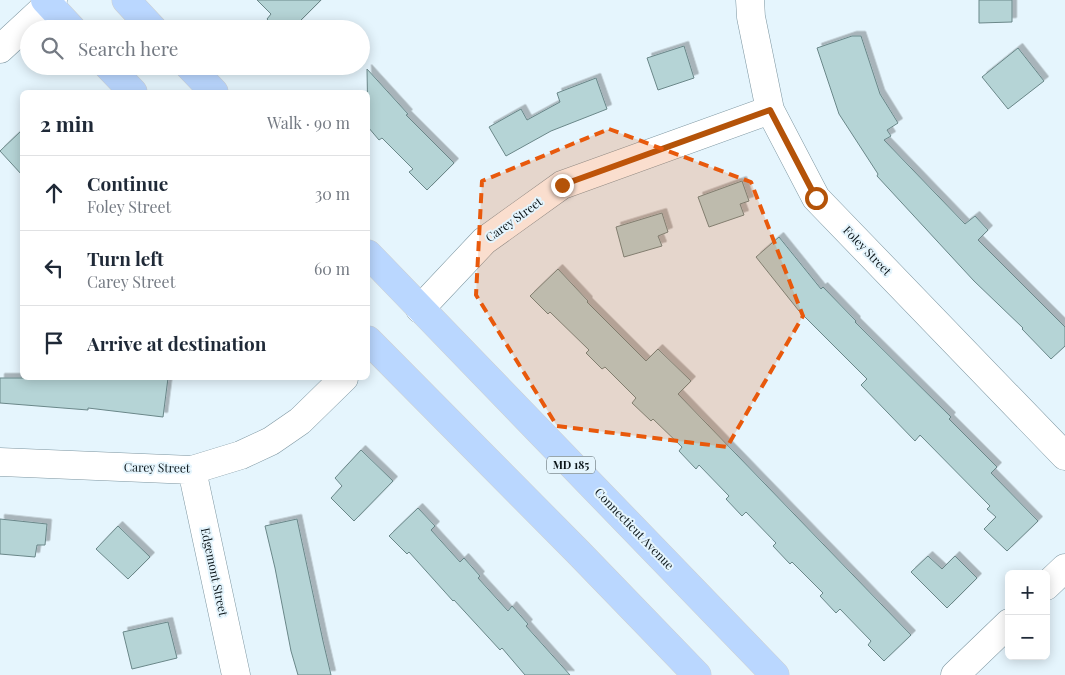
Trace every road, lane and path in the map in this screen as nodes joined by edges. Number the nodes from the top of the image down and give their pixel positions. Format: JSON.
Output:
{"nodes":[{"id":1,"x":126,"y":0,"type":"edge"},
{"id":2,"x":750,"y":0,"type":"edge"},
{"id":3,"x":49,"y":1,"type":"edge"},
{"id":4,"x":29,"y":20,"type":"edge"},
{"id":5,"x":65,"y":20,"type":"edge"},
{"id":6,"x":145,"y":20,"type":"edge"},
{"id":7,"x":20,"y":29,"type":"edge"},
{"id":8,"x":0,"y":48,"type":"edge"},
{"id":9,"x":117,"y":75,"type":"edge"},
{"id":10,"x":198,"y":75,"type":"edge"},
{"id":11,"x":131,"y":90,"type":"edge"},
{"id":12,"x":212,"y":90,"type":"edge"},
{"id":13,"x":770,"y":110,"type":"junction"},
{"id":14,"x":370,"y":256,"type":"edge"},
{"id":15,"x":420,"y":309,"type":"junction"},
{"id":16,"x":370,"y":348,"type":"edge"},
{"id":17,"x":342,"y":380,"type":"edge"},
{"id":18,"x":1065,"y":456,"type":"edge"},
{"id":19,"x":0,"y":462,"type":"edge"},
{"id":20,"x":192,"y":470,"type":"junction"},
{"id":21,"x":1065,"y":568,"type":"edge"},
{"id":22,"x":1050,"y":582,"type":"edge"},
{"id":23,"x":1005,"y":627,"type":"edge"},
{"id":24,"x":236,"y":675,"type":"edge"},
{"id":25,"x":697,"y":675,"type":"edge"},
{"id":26,"x":775,"y":675,"type":"edge"},
{"id":27,"x":955,"y":675,"type":"edge"}],
"edges":[{"from":1,"to":6,"type":"main road"},
{"from":2,"to":13,"type":"street","name":"Foley Street"},
{"from":3,"to":4,"type":"street"},
{"from":3,"to":5,"type":"main road"},
{"from":7,"to":8,"type":"street"},
{"from":9,"to":11,"type":"main road"},
{"from":10,"to":12,"type":"main road"},
{"from":13,"to":15,"type":"street","name":"Carey Street"},
{"from":13,"to":18,"type":"street","name":"Foley Street"},
{"from":14,"to":15,"type":"main road","name":"Connecticut Avenue","number":"MD 185"},
{"from":15,"to":26,"type":"main road","name":"Connecticut Avenue","number":"MD 185"},
{"from":16,"to":25,"type":"main road"},
{"from":17,"to":20,"type":"street","name":"Carey Street"},
{"from":19,"to":20,"type":"street","name":"Carey Street"},
{"from":20,"to":24,"type":"street","name":"Edgemont Street"},
{"from":21,"to":22,"type":"street"},
{"from":23,"to":27,"type":"street"}]}
